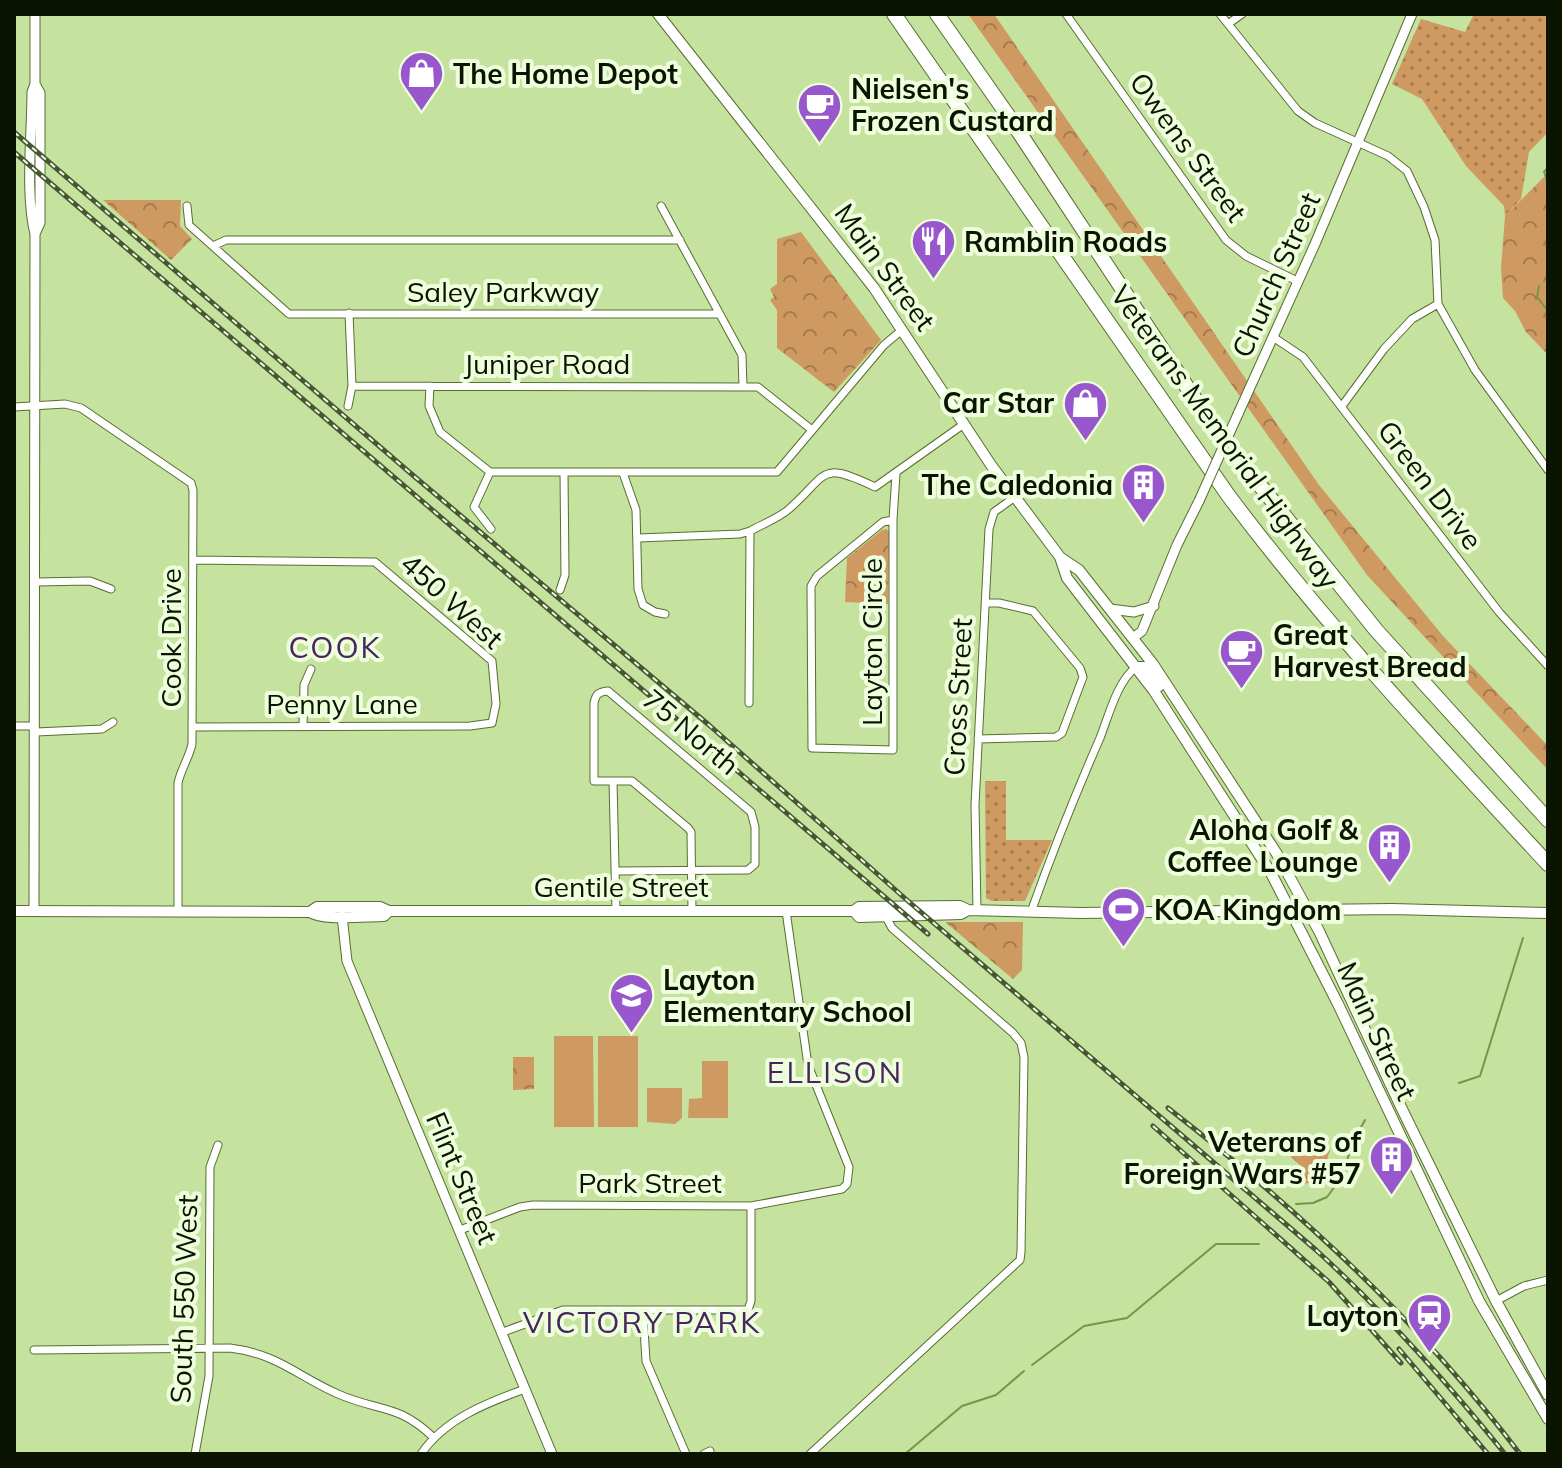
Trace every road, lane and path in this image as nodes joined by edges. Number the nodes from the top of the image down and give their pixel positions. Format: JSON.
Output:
{"nodes":[{"id":1,"x":35,"y":14,"type":"edge"},
{"id":2,"x":658,"y":14,"type":"edge"},
{"id":3,"x":894,"y":14,"type":"edge"},
{"id":4,"x":937,"y":14,"type":"edge"},
{"id":5,"x":1066,"y":14,"type":"edge"},
{"id":6,"x":1220,"y":14,"type":"edge"},
{"id":7,"x":1242,"y":14,"type":"edge"},
{"id":8,"x":1412,"y":14,"type":"edge"},
{"id":9,"x":1228,"y":24,"type":"junction"},
{"id":10,"x":1358,"y":142,"type":"junction"},
{"id":11,"x":187,"y":206,"type":"dead end"},
{"id":12,"x":661,"y":206,"type":"dead end"},
{"id":13,"x":680,"y":240,"type":"junction"},
{"id":14,"x":213,"y":246,"type":"junction"},
{"id":15,"x":1297,"y":281,"type":"junction"},
{"id":16,"x":1438,"y":304,"type":"junction"},
{"id":17,"x":349,"y":313,"type":"junction"},
{"id":18,"x":718,"y":314,"type":"junction"},
{"id":19,"x":902,"y":330,"type":"junction"},
{"id":20,"x":1273,"y":337,"type":"junction"},
{"id":21,"x":352,"y":386,"type":"junction"},
{"id":22,"x":430,"y":386,"type":"junction"},
{"id":23,"x":743,"y":387,"type":"junction"},
{"id":24,"x":36,"y":405,"type":"junction"},
{"id":25,"x":348,"y":406,"type":"dead end"},
{"id":26,"x":1342,"y":406,"type":"junction"},
{"id":27,"x":14,"y":407,"type":"edge"},
{"id":28,"x":964,"y":424,"type":"junction"},
{"id":29,"x":812,"y":430,"type":"junction"},
{"id":30,"x":1548,"y":470,"type":"edge"},
{"id":31,"x":490,"y":472,"type":"junction"},
{"id":32,"x":564,"y":472,"type":"junction"},
{"id":33,"x":623,"y":473,"type":"junction"},
{"id":34,"x":896,"y":474,"type":"junction"},
{"id":35,"x":1015,"y":497,"type":"junction"},
{"id":36,"x":893,"y":520,"type":"junction"},
{"id":37,"x":491,"y":529,"type":"dead end"},
{"id":38,"x":750,"y":531,"type":"junction"},
{"id":39,"x":639,"y":538,"type":"junction"},
{"id":40,"x":1060,"y":557,"type":"junction"},
{"id":41,"x":193,"y":560,"type":"junction"},
{"id":42,"x":36,"y":582,"type":"junction"},
{"id":43,"x":111,"y":589,"type":"dead end"},
{"id":44,"x":560,"y":590,"type":"dead end"},
{"id":45,"x":985,"y":603,"type":"junction"},
{"id":46,"x":1154,"y":606,"type":"junction"},
{"id":47,"x":1110,"y":609,"type":"junction"},
{"id":48,"x":665,"y":614,"type":"dead end"},
{"id":49,"x":1133,"y":638,"type":"junction"},
{"id":50,"x":1548,"y":666,"type":"edge"},
{"id":51,"x":1136,"y":667,"type":"junction"},
{"id":52,"x":311,"y":669,"type":"dead end"},
{"id":53,"x":749,"y":703,"type":"dead end"},
{"id":54,"x":1181,"y":706,"type":"junction"},
{"id":55,"x":113,"y":722,"type":"dead end"},
{"id":56,"x":492,"y":723,"type":"joint"},
{"id":57,"x":14,"y":726,"type":"edge"},
{"id":58,"x":303,"y":726,"type":"junction"},
{"id":59,"x":193,"y":727,"type":"junction"},
{"id":60,"x":36,"y":729,"type":"junction"},
{"id":61,"x":1467,"y":732,"type":"junction"},
{"id":62,"x":978,"y":739,"type":"junction"},
{"id":63,"x":613,"y":781,"type":"junction"},
{"id":64,"x":1548,"y":807,"type":"edge"},
{"id":65,"x":1548,"y":820,"type":"edge"},
{"id":66,"x":1548,"y":864,"type":"edge"},
{"id":67,"x":692,"y":869,"type":"junction"},
{"id":68,"x":616,"y":871,"type":"junction"},
{"id":69,"x":1309,"y":909,"type":"junction"},
{"id":70,"x":388,"y":910,"type":"junction"},
{"id":71,"x":972,"y":910,"type":"junction"},
{"id":72,"x":1291,"y":910,"type":"junction"},
{"id":73,"x":14,"y":911,"type":"edge"},
{"id":74,"x":34,"y":911,"type":"junction"},
{"id":75,"x":178,"y":911,"type":"junction"},
{"id":76,"x":311,"y":911,"type":"junction"},
{"id":77,"x":616,"y":911,"type":"junction"},
{"id":78,"x":692,"y":911,"type":"junction"},
{"id":79,"x":786,"y":911,"type":"junction"},
{"id":80,"x":854,"y":911,"type":"junction"},
{"id":81,"x":1031,"y":912,"type":"junction"},
{"id":82,"x":1548,"y":913,"type":"edge"},
{"id":83,"x":342,"y":916,"type":"junction"},
{"id":84,"x":886,"y":917,"type":"junction"},
{"id":85,"x":218,"y":1145,"type":"dead end"},
{"id":86,"x":751,"y":1206,"type":"junction"},
{"id":87,"x":460,"y":1230,"type":"junction"},
{"id":88,"x":1548,"y":1280,"type":"edge"},
{"id":89,"x":1496,"y":1301,"type":"junction"},
{"id":90,"x":643,"y":1312,"type":"junction"},
{"id":91,"x":503,"y":1332,"type":"junction"},
{"id":92,"x":209,"y":1349,"type":"junction"},
{"id":93,"x":34,"y":1350,"type":"dead end"},
{"id":94,"x":48,"y":1350,"type":"junction"},
{"id":95,"x":48,"y":1361,"type":"dead end"},
{"id":96,"x":525,"y":1389,"type":"junction"},
{"id":97,"x":1548,"y":1395,"type":"edge"},
{"id":98,"x":1548,"y":1419,"type":"edge"},
{"id":99,"x":433,"y":1437,"type":"junction"},
{"id":100,"x":195,"y":1454,"type":"edge"},
{"id":101,"x":421,"y":1454,"type":"edge"},
{"id":102,"x":552,"y":1454,"type":"edge"},
{"id":103,"x":686,"y":1454,"type":"edge"},
{"id":104,"x":810,"y":1454,"type":"edge"}],
"edges":[{"from":1,"to":24,"type":"street"},
{"from":2,"to":19,"type":"main road","name":"Main Street"},
{"from":3,"to":66,"type":"highway","name":"Veterans Memorial Highway"},
{"from":4,"to":61,"type":"highway","name":"Veterans Memorial Highway"},
{"from":5,"to":15,"type":"street","name":"Owens Street"},
{"from":6,"to":9,"type":"street"},
{"from":7,"to":9,"type":"street"},
{"from":8,"to":10,"type":"street","name":"Church Street"},
{"from":9,"to":10,"type":"street"},
{"from":10,"to":15,"type":"street","name":"Church Street"},
{"from":10,"to":16,"type":"street"},
{"from":11,"to":14,"type":"street"},
{"from":12,"to":13,"type":"street"},
{"from":13,"to":14,"type":"street"},
{"from":13,"to":18,"type":"street"},
{"from":14,"to":17,"type":"street","name":"Saley Parkway"},
{"from":15,"to":20,"type":"street","name":"Church Street"},
{"from":16,"to":26,"type":"street"},
{"from":16,"to":30,"type":"street"},
{"from":17,"to":18,"type":"street","name":"Saley Parkway"},
{"from":17,"to":21,"type":"street"},
{"from":18,"to":23,"type":"street"},
{"from":19,"to":28,"type":"main road","name":"Main Street"},
{"from":19,"to":29,"type":"street"},
{"from":20,"to":26,"type":"street","name":"Green Drive"},
{"from":20,"to":46,"type":"street","name":"Church Street","bridge":true},
{"from":21,"to":22,"type":"street","name":"Juniper Road"},
{"from":21,"to":25,"type":"street"},
{"from":22,"to":23,"type":"street","name":"Juniper Road"},
{"from":22,"to":31,"type":"street"},
{"from":23,"to":29,"type":"street"},
{"from":24,"to":27,"type":"street"},
{"from":24,"to":41,"type":"street","name":"Cook Drive"},
{"from":24,"to":42,"type":"street"},
{"from":26,"to":50,"type":"street","name":"Green Drive"},
{"from":28,"to":34,"type":"street"},
{"from":28,"to":35,"type":"main road","name":"Main Street"},
{"from":29,"to":33,"type":"street"},
{"from":31,"to":32,"type":"street"},
{"from":31,"to":37,"type":"street"},
{"from":32,"to":33,"type":"street"},
{"from":32,"to":44,"type":"street"},
{"from":33,"to":39,"type":"street"},
{"from":34,"to":36,"type":"street","name":"Layton Circle"},
{"from":34,"to":38,"type":"street"},
{"from":35,"to":40,"type":"main road","name":"Main Street"},
{"from":35,"to":45,"type":"street","name":"Cross Street"},
{"from":36,"to":36,"type":"street","name":"Layton Circle"},
{"from":38,"to":39,"type":"street"},
{"from":38,"to":53,"type":"street"},
{"from":39,"to":48,"type":"street"},
{"from":40,"to":47,"type":"main road","name":"Main Street"},
{"from":40,"to":51,"type":"main road","name":"Main Street"},
{"from":41,"to":56,"type":"street","name":"450 West"},
{"from":41,"to":59,"type":"street","name":"Cook Drive"},
{"from":42,"to":43,"type":"street"},
{"from":42,"to":60,"type":"street"},
{"from":45,"to":62,"type":"street","name":"Cross Street"},
{"from":45,"to":62,"type":"street"},
{"from":46,"to":47,"type":"street"},
{"from":46,"to":49,"type":"street","name":"Church Street"},
{"from":47,"to":49,"type":"main road","name":"Main Street"},
{"from":49,"to":54,"type":"main road","name":"Main Street"},
{"from":51,"to":54,"type":"main road"},
{"from":51,"to":72,"type":"main road","name":"Main Street"},
{"from":51,"to":81,"type":"street"},
{"from":52,"to":58,"type":"street"},
{"from":54,"to":69,"type":"main road","name":"Main Street"},
{"from":55,"to":60,"type":"street"},
{"from":56,"to":58,"type":"street","name":"Penny Lane"},
{"from":57,"to":60,"type":"street"},
{"from":58,"to":59,"type":"street","name":"Penny Lane"},
{"from":59,"to":75,"type":"street","name":"Cook Drive"},
{"from":60,"to":74,"type":"street"},
{"from":61,"to":64,"type":"highway"},
{"from":61,"to":65,"type":"highway","name":"Veterans Memorial Highway"},
{"from":62,"to":71,"type":"street","name":"Cross Street"},
{"from":63,"to":67,"type":"street"},
{"from":63,"to":67,"type":"street","name":"75 North"},
{"from":63,"to":68,"type":"street"},
{"from":67,"to":68,"type":"street"},
{"from":67,"to":78,"type":"street"},
{"from":68,"to":77,"type":"street"},
{"from":69,"to":72,"type":"main road","name":"Gentile Street"},
{"from":69,"to":82,"type":"main road","name":"Gentile Street"},
{"from":69,"to":89,"type":"main road","name":"Main Street"},
{"from":70,"to":76,"type":"main road","name":"Gentile Street"},
{"from":70,"to":77,"type":"main road","name":"Gentile Street"},
{"from":70,"to":83,"type":"main road","name":"Gentile Street"},
{"from":71,"to":80,"type":"main road","name":"Gentile Street"},
{"from":71,"to":81,"type":"main road","name":"Gentile Street"},
{"from":71,"to":84,"type":"main road","name":"Gentile Street"},
{"from":72,"to":81,"type":"main road","name":"Gentile Street"},
{"from":72,"to":98,"type":"main road","name":"Main Street"},
{"from":73,"to":74,"type":"main road","name":"Gentile Street"},
{"from":74,"to":75,"type":"main road","name":"Gentile Street"},
{"from":75,"to":76,"type":"main road","name":"Gentile Street"},
{"from":76,"to":83,"type":"main road","name":"Gentile Street"},
{"from":77,"to":78,"type":"main road","name":"Gentile Street"},
{"from":78,"to":79,"type":"main road","name":"Gentile Street"},
{"from":79,"to":80,"type":"main road","name":"Gentile Street"},
{"from":79,"to":86,"type":"street","name":"Park Street"},
{"from":80,"to":84,"type":"main road","name":"Gentile Street"},
{"from":83,"to":87,"type":"street","name":"Flint Street"},
{"from":84,"to":104,"type":"street"},
{"from":85,"to":92,"type":"street","name":"South 550 West"},
{"from":86,"to":87,"type":"street","name":"Park Street"},
{"from":86,"to":90,"type":"street"},
{"from":87,"to":91,"type":"street","name":"Flint Street"},
{"from":88,"to":89,"type":"street"},
{"from":89,"to":97,"type":"main road","name":"Main Street"},
{"from":90,"to":91,"type":"street"},
{"from":90,"to":103,"type":"street"},
{"from":91,"to":96,"type":"street","name":"Flint Street"},
{"from":92,"to":94,"type":"street"},
{"from":92,"to":99,"type":"street"},
{"from":92,"to":100,"type":"street","name":"South 550 West"},
{"from":93,"to":94,"type":"street"},
{"from":94,"to":95,"type":"street"},
{"from":96,"to":99,"type":"street"},
{"from":96,"to":102,"type":"street","name":"Flint Street"},
{"from":99,"to":101,"type":"street"}]}
